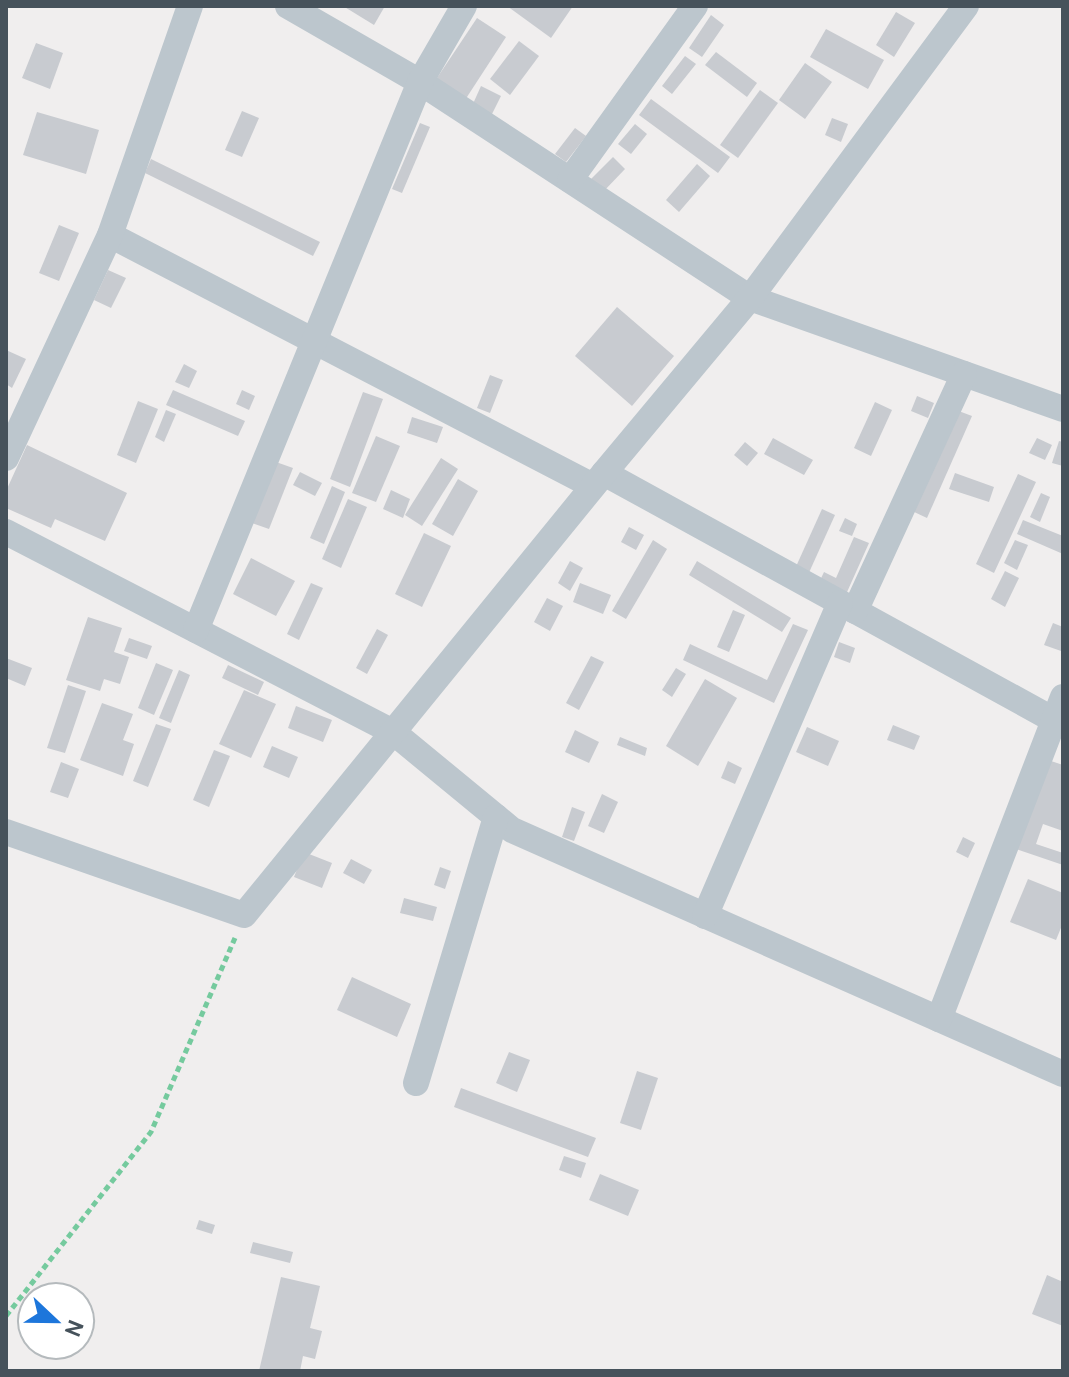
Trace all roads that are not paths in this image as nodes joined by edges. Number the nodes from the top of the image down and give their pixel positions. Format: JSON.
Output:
{"nodes":[{"id":1,"x":190,"y":6,"type":"edge"},
{"id":2,"x":288,"y":6,"type":"edge"},
{"id":3,"x":464,"y":6,"type":"edge"},
{"id":4,"x":695,"y":6,"type":"edge"},
{"id":5,"x":966,"y":6,"type":"edge"},
{"id":6,"x":420,"y":82,"type":"junction"},
{"id":7,"x":570,"y":180,"type":"junction"},
{"id":8,"x":110,"y":235,"type":"junction"},
{"id":9,"x":750,"y":298,"type":"junction"},
{"id":10,"x":314,"y":341,"type":"junction"},
{"id":11,"x":964,"y":374,"type":"junction"},
{"id":12,"x":1063,"y":409,"type":"edge"},
{"id":13,"x":6,"y":458,"type":"edge"},
{"id":14,"x":598,"y":479,"type":"junction"},
{"id":15,"x":6,"y":532,"type":"edge"},
{"id":16,"x":847,"y":607,"type":"junction"},
{"id":17,"x":196,"y":630,"type":"junction"},
{"id":18,"x":1060,"y":714,"type":"edge"},
{"id":19,"x":393,"y":732,"type":"junction"},
{"id":20,"x":496,"y":817,"type":"junction"},
{"id":21,"x":6,"y":832,"type":"edge"},
{"id":22,"x":705,"y":916,"type":"junction"},
{"id":23,"x":939,"y":1019,"type":"junction"},
{"id":24,"x":1063,"y":1074,"type":"edge"},
{"id":25,"x":416,"y":1083,"type":"dead end"}],
"edges":[{"from":1,"to":8,"type":"street"},
{"from":2,"to":6,"type":"street"},
{"from":3,"to":6,"type":"street"},
{"from":4,"to":7,"type":"street"},
{"from":5,"to":9,"type":"street"},
{"from":6,"to":7,"type":"street"},
{"from":6,"to":10,"type":"street"},
{"from":7,"to":9,"type":"street"},
{"from":8,"to":10,"type":"street"},
{"from":8,"to":13,"type":"street"},
{"from":9,"to":11,"type":"street"},
{"from":9,"to":14,"type":"street"},
{"from":10,"to":14,"type":"street"},
{"from":10,"to":17,"type":"street"},
{"from":11,"to":12,"type":"street"},
{"from":11,"to":16,"type":"street"},
{"from":14,"to":16,"type":"street"},
{"from":14,"to":19,"type":"street"},
{"from":15,"to":17,"type":"street"},
{"from":16,"to":18,"type":"street"},
{"from":16,"to":22,"type":"street"},
{"from":17,"to":19,"type":"street"},
{"from":18,"to":23,"type":"street"},
{"from":19,"to":20,"type":"street"},
{"from":19,"to":21,"type":"street"},
{"from":20,"to":22,"type":"street"},
{"from":20,"to":25,"type":"street"},
{"from":22,"to":23,"type":"street"},
{"from":23,"to":24,"type":"street"}]}
